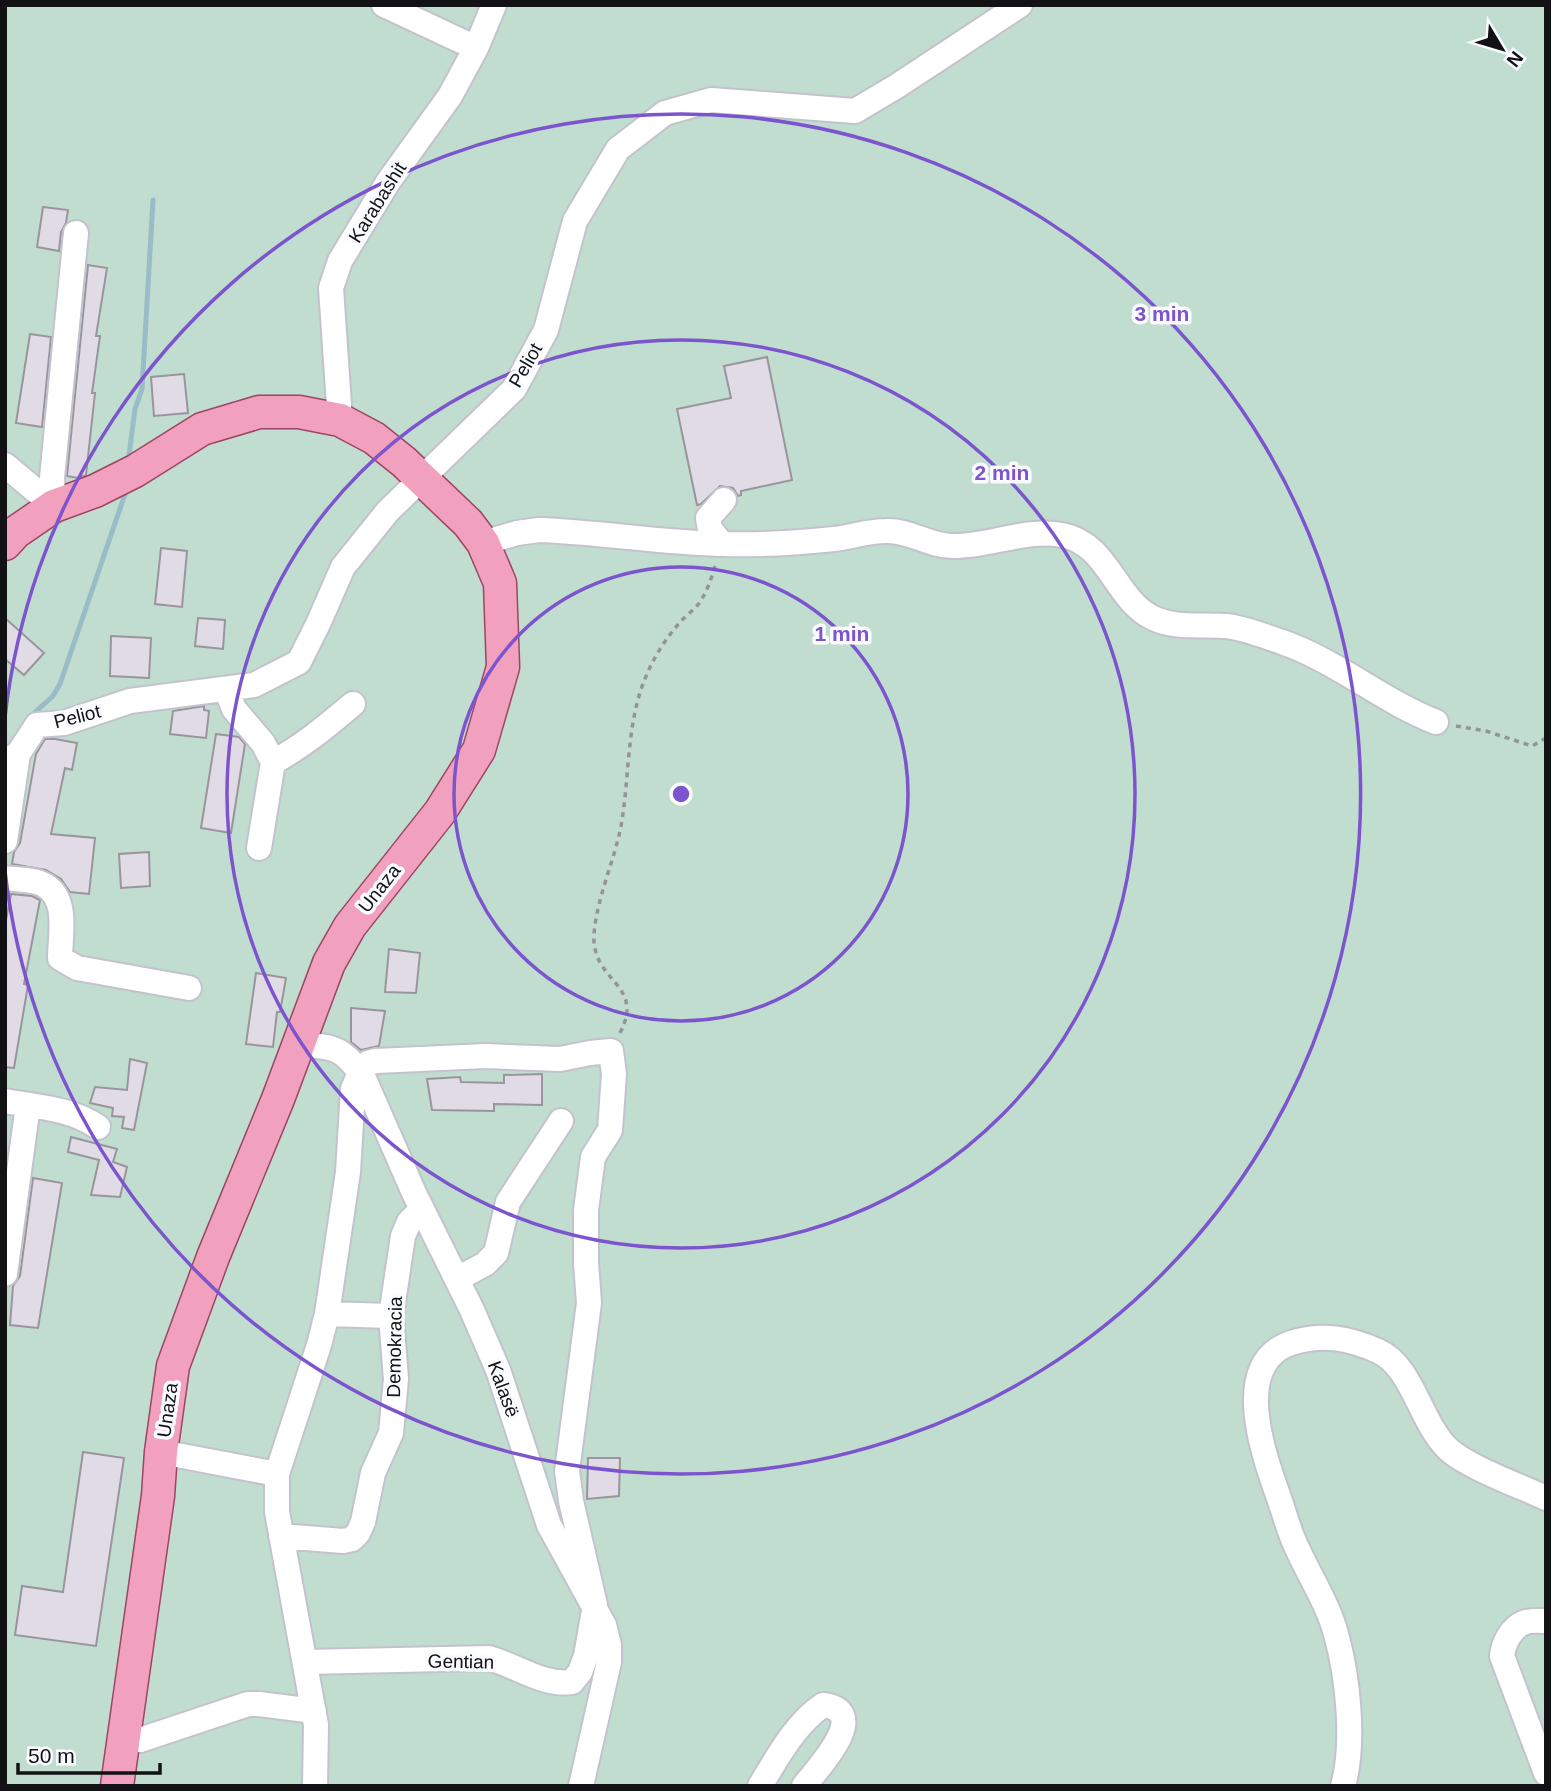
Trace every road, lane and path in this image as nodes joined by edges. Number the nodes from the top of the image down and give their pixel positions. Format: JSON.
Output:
{"nodes":[{"id":1,"x":384,"y":5,"type":"edge"},
{"id":2,"x":494,"y":5,"type":"edge"},
{"id":3,"x":1020,"y":5,"type":"edge"},
{"id":4,"x":477,"y":48,"type":"junction"},
{"id":5,"x":76,"y":233,"type":"dead end"},
{"id":6,"x":340,"y":420,"type":"junction"},
{"id":7,"x":5,"y":465,"type":"edge"},
{"id":8,"x":423,"y":479,"type":"junction"},
{"id":9,"x":724,"y":500,"type":"dead end"},
{"id":10,"x":54,"y":506,"type":"junction"},
{"id":11,"x":482,"y":543,"type":"junction"},
{"id":12,"x":5,"y":544,"type":"edge"},
{"id":13,"x":722,"y":544,"type":"junction"},
{"id":14,"x":226,"y":689,"type":"junction"},
{"id":15,"x":353,"y":704,"type":"dead end"},
{"id":16,"x":1436,"y":722,"type":"joint"},
{"id":17,"x":1546,"y":738,"type":"edge"},
{"id":18,"x":11,"y":758,"type":"edge"},
{"id":19,"x":273,"y":762,"type":"junction"},
{"id":20,"x":5,"y":841,"type":"edge"},
{"id":21,"x":259,"y":848,"type":"dead end"},
{"id":22,"x":5,"y":878,"type":"edge"},
{"id":23,"x":189,"y":989,"type":"dead end"},
{"id":24,"x":296,"y":1046,"type":"junction"},
{"id":25,"x":611,"y":1051,"type":"junction"},
{"id":26,"x":360,"y":1072,"type":"junction"},
{"id":27,"x":17,"y":1103,"type":"edge"},
{"id":28,"x":561,"y":1121,"type":"dead end"},
{"id":29,"x":98,"y":1127,"type":"dead end"},
{"id":30,"x":422,"y":1209,"type":"junction"},
{"id":31,"x":5,"y":1274,"type":"edge"},
{"id":32,"x":457,"y":1279,"type":"junction"},
{"id":33,"x":327,"y":1314,"type":"junction"},
{"id":34,"x":391,"y":1316,"type":"junction"},
{"id":35,"x":161,"y":1452,"type":"junction"},
{"id":36,"x":276,"y":1474,"type":"junction"},
{"id":37,"x":1546,"y":1498,"type":"edge"},
{"id":38,"x":281,"y":1536,"type":"junction"},
{"id":39,"x":595,"y":1605,"type":"junction"},
{"id":40,"x":1546,"y":1620,"type":"edge"},
{"id":41,"x":306,"y":1662,"type":"junction"},
{"id":42,"x":314,"y":1711,"type":"junction"},
{"id":43,"x":125,"y":1741,"type":"junction"},
{"id":44,"x":1546,"y":1773,"type":"edge"},
{"id":45,"x":117,"y":1786,"type":"edge"},
{"id":46,"x":315,"y":1786,"type":"edge"},
{"id":47,"x":581,"y":1786,"type":"edge"},
{"id":48,"x":760,"y":1786,"type":"edge"},
{"id":49,"x":804,"y":1786,"type":"edge"},
{"id":50,"x":1343,"y":1786,"type":"edge"}],
"edges":[{"from":1,"to":4,"type":"street"},
{"from":2,"to":4,"type":"street","name":"Karabashit"},
{"from":3,"to":8,"type":"street","name":"Peliot"},
{"from":4,"to":6,"type":"street","name":"Karabashit"},
{"from":5,"to":10,"type":"street"},
{"from":6,"to":8,"type":"main road","name":"Unaza"},
{"from":6,"to":10,"type":"main road","name":"Unaza"},
{"from":7,"to":10,"type":"street"},
{"from":8,"to":11,"type":"main road","name":"Unaza"},
{"from":8,"to":14,"type":"street","name":"Peliot"},
{"from":9,"to":13,"type":"street"},
{"from":10,"to":12,"type":"main road","name":"Unaza"},
{"from":11,"to":13,"type":"street"},
{"from":11,"to":24,"type":"main road","name":"Unaza"},
{"from":13,"to":16,"type":"street"},
{"from":13,"to":25,"type":"path"},
{"from":14,"to":18,"type":"street","name":"Peliot"},
{"from":14,"to":19,"type":"street"},
{"from":15,"to":19,"type":"street"},
{"from":16,"to":17,"type":"path"},
{"from":18,"to":20,"type":"street"},
{"from":19,"to":21,"type":"street"},
{"from":22,"to":23,"type":"street"},
{"from":24,"to":26,"type":"street","name":"Kalasë"},
{"from":24,"to":35,"type":"main road","name":"Unaza"},
{"from":25,"to":26,"type":"street"},
{"from":25,"to":39,"type":"street"},
{"from":26,"to":30,"type":"street","name":"Kalasë"},
{"from":26,"to":33,"type":"street"},
{"from":27,"to":29,"type":"street"},
{"from":27,"to":31,"type":"street"},
{"from":28,"to":32,"type":"street"},
{"from":30,"to":32,"type":"street","name":"Kalasë"},
{"from":30,"to":34,"type":"street","name":"Demokracia"},
{"from":32,"to":39,"type":"street","name":"Kalasë"},
{"from":33,"to":34,"type":"street"},
{"from":33,"to":36,"type":"street"},
{"from":34,"to":38,"type":"street","name":"Demokracia"},
{"from":35,"to":36,"type":"street"},
{"from":35,"to":43,"type":"main road","name":"Unaza"},
{"from":36,"to":38,"type":"street"},
{"from":37,"to":50,"type":"street"},
{"from":38,"to":41,"type":"street"},
{"from":39,"to":41,"type":"street","name":"Gentian"},
{"from":39,"to":47,"type":"street","name":"Kalasë"},
{"from":40,"to":44,"type":"street"},
{"from":41,"to":42,"type":"street"},
{"from":42,"to":43,"type":"street"},
{"from":42,"to":46,"type":"street"},
{"from":43,"to":45,"type":"main road","name":"Unaza"},
{"from":48,"to":49,"type":"street"}]}
